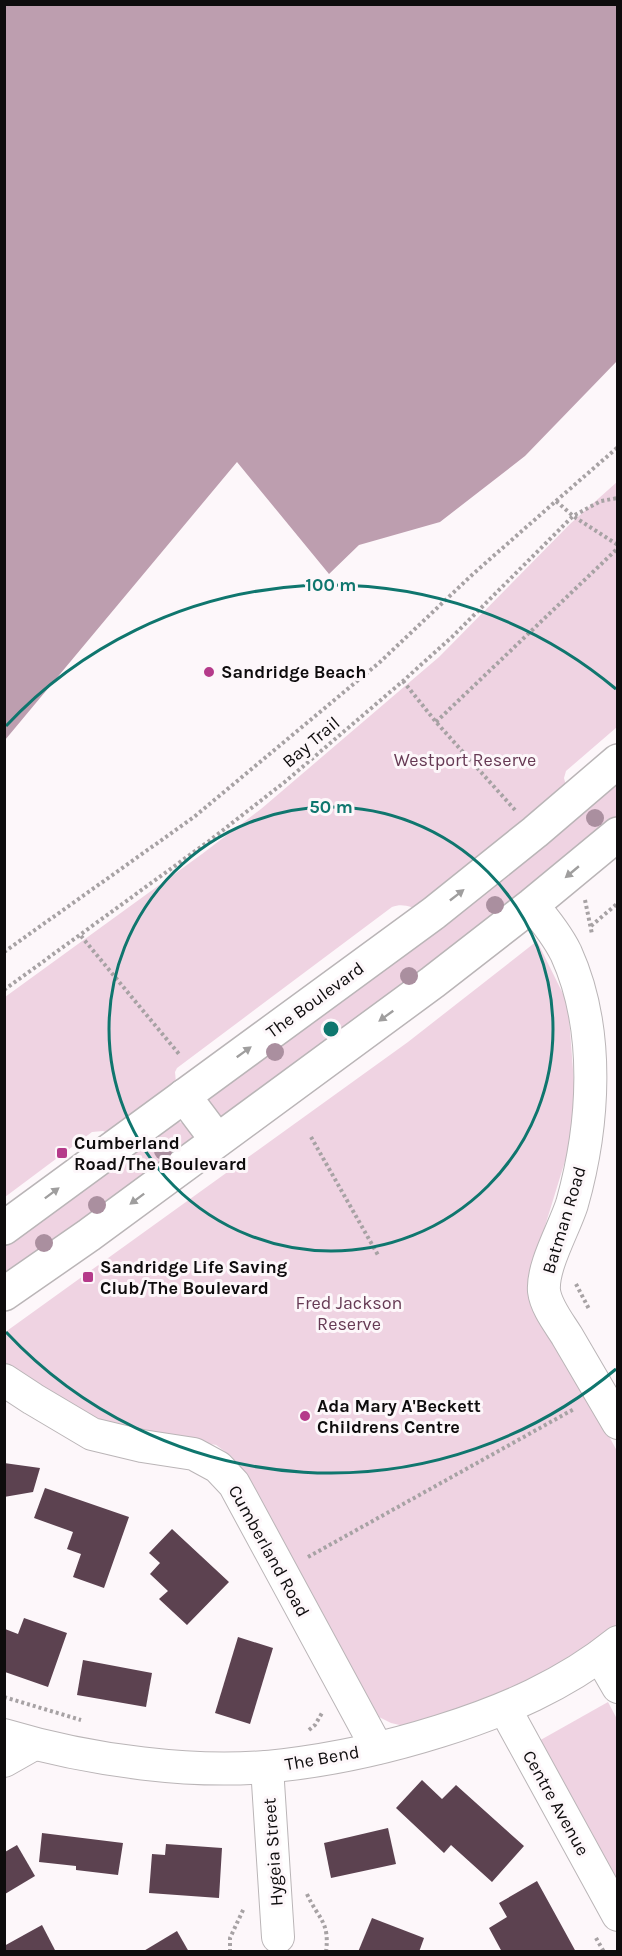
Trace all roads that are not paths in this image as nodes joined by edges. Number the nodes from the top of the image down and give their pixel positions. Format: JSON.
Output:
{"nodes":[{"id":1,"x":618,"y":761,"type":"edge"},
{"id":2,"x":618,"y":834,"type":"edge"},
{"id":3,"x":532,"y":905,"type":"junction"},
{"id":4,"x":184,"y":1096,"type":"junction"},
{"id":5,"x":217,"y":1140,"type":"junction"},
{"id":6,"x":4,"y":1228,"type":"edge"},
{"id":7,"x":4,"y":1294,"type":"edge"},
{"id":8,"x":4,"y":1380,"type":"edge"},
{"id":9,"x":618,"y":1423,"type":"edge"},
{"id":10,"x":609,"y":1649,"type":"edge"},
{"id":11,"x":618,"y":1687,"type":"edge"},
{"id":12,"x":505,"y":1709,"type":"junction"},
{"id":13,"x":19,"y":1739,"type":"edge"},
{"id":14,"x":377,"y":1748,"type":"junction"},
{"id":15,"x":4,"y":1761,"type":"edge"},
{"id":16,"x":267,"y":1767,"type":"junction"},
{"id":17,"x":614,"y":1900,"type":"edge"},
{"id":18,"x":278,"y":1937,"type":"dead end"}],
"edges":[{"from":4,"to":1,"type":"street","name":"The Boulevard","one_way":true},
{"from":2,"to":3,"type":"street","one_way":true},
{"from":3,"to":5,"type":"street","one_way":true},
{"from":3,"to":9,"type":"street","name":"Batman Road"},
{"from":4,"to":5,"type":"street"},
{"from":6,"to":4,"type":"street","name":"The Boulevard","one_way":true},
{"from":5,"to":7,"type":"street","one_way":true},
{"from":8,"to":14,"type":"street","name":"Cumberland Road"},
{"from":10,"to":11,"type":"street"},
{"from":10,"to":12,"type":"street","name":"The Bend"},
{"from":12,"to":14,"type":"street","name":"The Bend"},
{"from":12,"to":17,"type":"street","name":"Centre Avenue"},
{"from":13,"to":15,"type":"street"},
{"from":13,"to":16,"type":"street","name":"The Bend"},
{"from":14,"to":16,"type":"street","name":"The Bend"},
{"from":16,"to":18,"type":"street","name":"Hygeia Street"}]}
